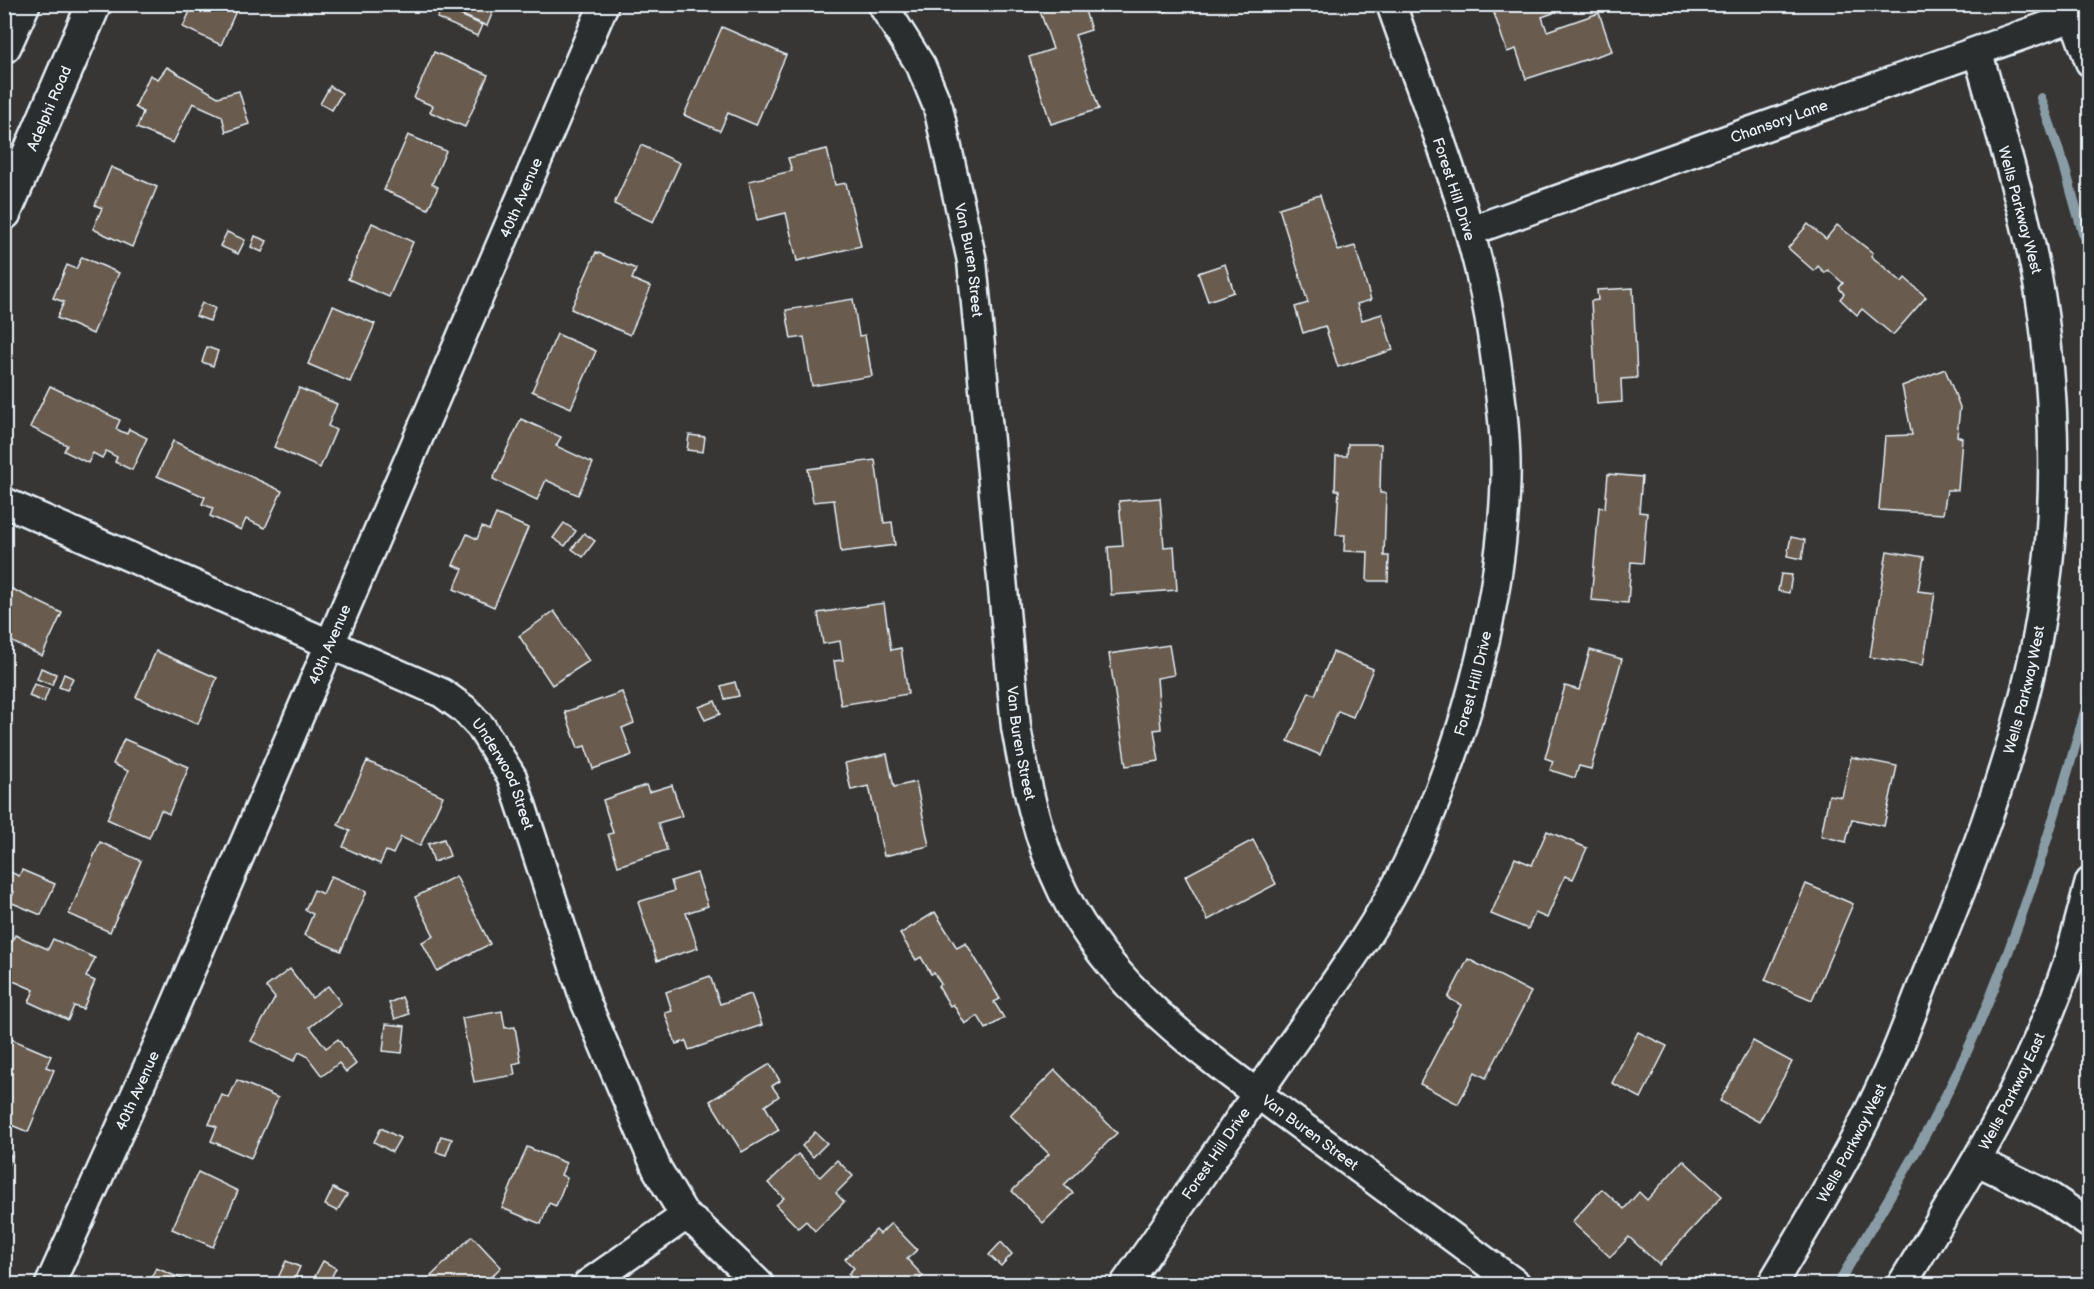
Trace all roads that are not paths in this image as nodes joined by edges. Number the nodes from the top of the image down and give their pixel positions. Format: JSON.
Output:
{"nodes":[{"id":1,"x":23,"y":4,"type":"edge"},
{"id":2,"x":93,"y":4,"type":"edge"},
{"id":3,"x":604,"y":4,"type":"edge"},
{"id":4,"x":882,"y":4,"type":"edge"},
{"id":5,"x":1391,"y":4,"type":"edge"},
{"id":6,"x":2077,"y":11,"type":"edge"},
{"id":7,"x":4,"y":46,"type":"edge"},
{"id":8,"x":1978,"y":53,"type":"junction"},
{"id":9,"x":2090,"y":62,"type":"edge"},
{"id":10,"x":4,"y":213,"type":"edge"},
{"id":11,"x":1470,"y":231,"type":"junction"},
{"id":12,"x":4,"y":502,"type":"edge"},
{"id":13,"x":330,"y":646,"type":"junction"},
{"id":14,"x":2090,"y":882,"type":"edge"},
{"id":15,"x":1257,"y":1094,"type":"junction"},
{"id":16,"x":1977,"y":1161,"type":"junction"},
{"id":17,"x":685,"y":1216,"type":"junction"},
{"id":18,"x":2090,"y":1224,"type":"edge"},
{"id":19,"x":50,"y":1284,"type":"edge"},
{"id":20,"x":588,"y":1284,"type":"edge"},
{"id":21,"x":759,"y":1284,"type":"edge"},
{"id":22,"x":1125,"y":1284,"type":"edge"},
{"id":23,"x":1516,"y":1284,"type":"edge"},
{"id":24,"x":1772,"y":1284,"type":"edge"},
{"id":25,"x":1902,"y":1284,"type":"edge"}],
"edges":[{"from":1,"to":7,"type":"main road"},
{"from":2,"to":10,"type":"main road","name":"Adelphi Road"},
{"from":3,"to":13,"type":"street","name":"40th Avenue"},
{"from":4,"to":15,"type":"street","name":"Van Buren Street"},
{"from":5,"to":11,"type":"street","name":"Forest Hill Drive"},
{"from":6,"to":8,"type":"street","name":"Chansory Lane"},
{"from":6,"to":9,"type":"street"},
{"from":8,"to":11,"type":"street","name":"Chansory Lane"},
{"from":8,"to":24,"type":"street","name":"Wells Parkway West"},
{"from":11,"to":15,"type":"street","name":"Forest Hill Drive"},
{"from":12,"to":13,"type":"street","name":"Underwood Street"},
{"from":13,"to":17,"type":"street","name":"Underwood Street"},
{"from":13,"to":19,"type":"street","name":"40th Avenue"},
{"from":14,"to":16,"type":"street","name":"Wells Parkway East"},
{"from":15,"to":22,"type":"street","name":"Forest Hill Drive"},
{"from":15,"to":23,"type":"street","name":"Van Buren Street"},
{"from":16,"to":18,"type":"street"},
{"from":16,"to":25,"type":"street","name":"Wells Parkway East"},
{"from":17,"to":20,"type":"street"},
{"from":17,"to":21,"type":"street","name":"Underwood Street"}]}
